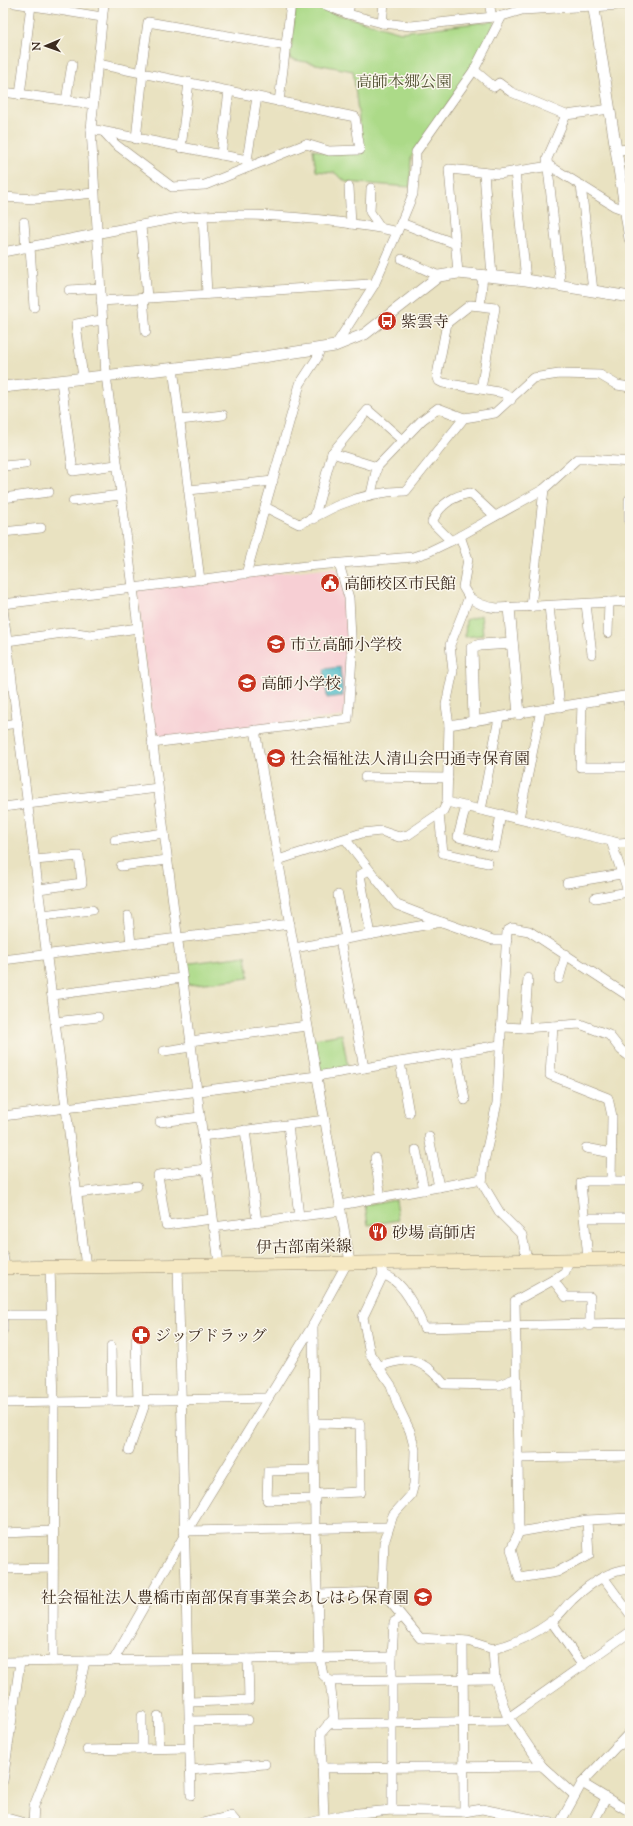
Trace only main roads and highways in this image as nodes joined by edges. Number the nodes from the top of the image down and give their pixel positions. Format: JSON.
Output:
{"nodes":[{"id":1,"x":630,"y":1259,"type":"edge"},
{"id":2,"x":4,"y":1268,"type":"edge"}],
"edges":[{"from":1,"to":2,"type":"main road","name":"伊古部南栄線"}]}
